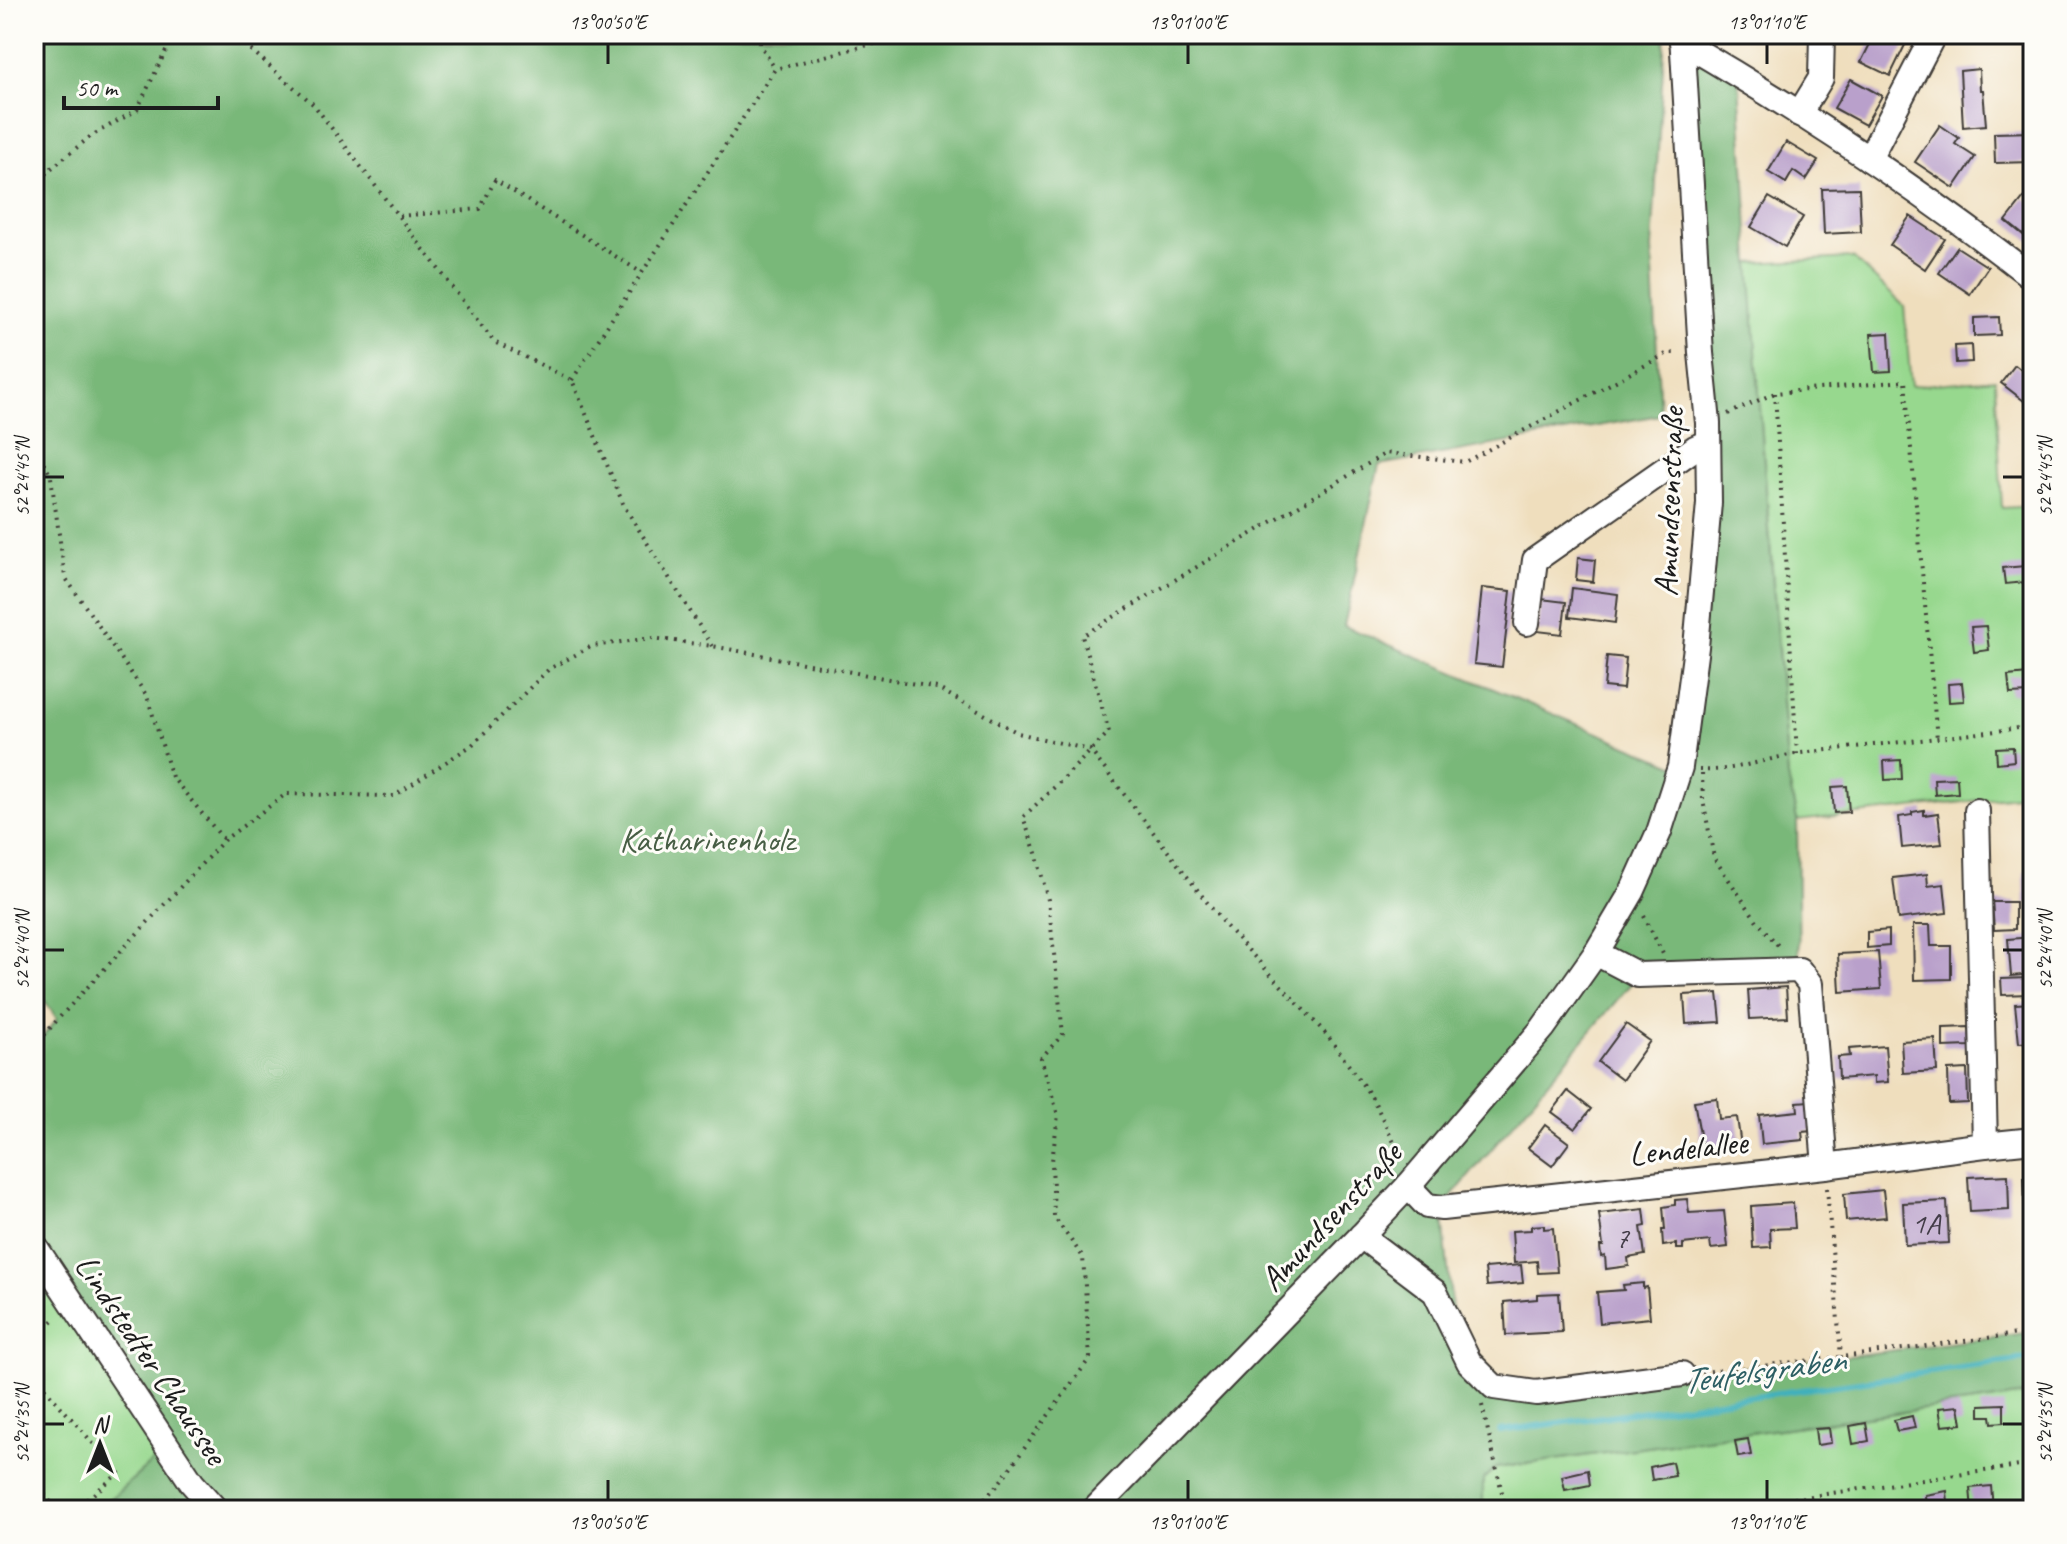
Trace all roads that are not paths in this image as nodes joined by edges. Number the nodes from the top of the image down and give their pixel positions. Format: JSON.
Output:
{"nodes":[{"id":1,"x":1822,"y":34,"type":"edge"},
{"id":2,"x":1934,"y":34,"type":"edge"},
{"id":3,"x":1682,"y":38,"type":"edge"},
{"id":4,"x":1799,"y":114,"type":"junction"},
{"id":5,"x":1869,"y":159,"type":"junction"},
{"id":6,"x":2033,"y":278,"type":"edge"},
{"id":7,"x":1708,"y":432,"type":"junction"},
{"id":8,"x":1527,"y":623,"type":"dead end"},
{"id":9,"x":1977,"y":811,"type":"dead end"},
{"id":10,"x":1596,"y":953,"type":"junction"},
{"id":11,"x":2033,"y":1140,"type":"edge"},
{"id":12,"x":1985,"y":1145,"type":"junction"},
{"id":13,"x":1825,"y":1166,"type":"junction"},
{"id":14,"x":1411,"y":1182,"type":"junction"},
{"id":15,"x":1361,"y":1236,"type":"junction"},
{"id":16,"x":34,"y":1245,"type":"edge"},
{"id":17,"x":1682,"y":1374,"type":"road end"},
{"id":18,"x":216,"y":1510,"type":"edge"},
{"id":19,"x":1094,"y":1510,"type":"edge"}],
"edges":[{"from":1,"to":4,"type":"street"},
{"from":2,"to":5,"type":"street"},
{"from":3,"to":4,"type":"street"},
{"from":3,"to":7,"type":"street","name":"Amundsenstraße"},
{"from":4,"to":5,"type":"street"},
{"from":5,"to":6,"type":"street"},
{"from":7,"to":8,"type":"street"},
{"from":7,"to":10,"type":"street","name":"Amundsenstraße"},
{"from":9,"to":12,"type":"street"},
{"from":10,"to":13,"type":"street"},
{"from":10,"to":14,"type":"street","name":"Amundsenstraße"},
{"from":11,"to":12,"type":"street","name":"Lendelallee"},
{"from":12,"to":13,"type":"street","name":"Lendelallee"},
{"from":13,"to":14,"type":"street","name":"Lendelallee"},
{"from":14,"to":15,"type":"street","name":"Amundsenstraße"},
{"from":15,"to":17,"type":"street"},
{"from":15,"to":19,"type":"street","name":"Amundsenstraße"},
{"from":16,"to":18,"type":"street","name":"Lindstedter Chaussee"}]}
